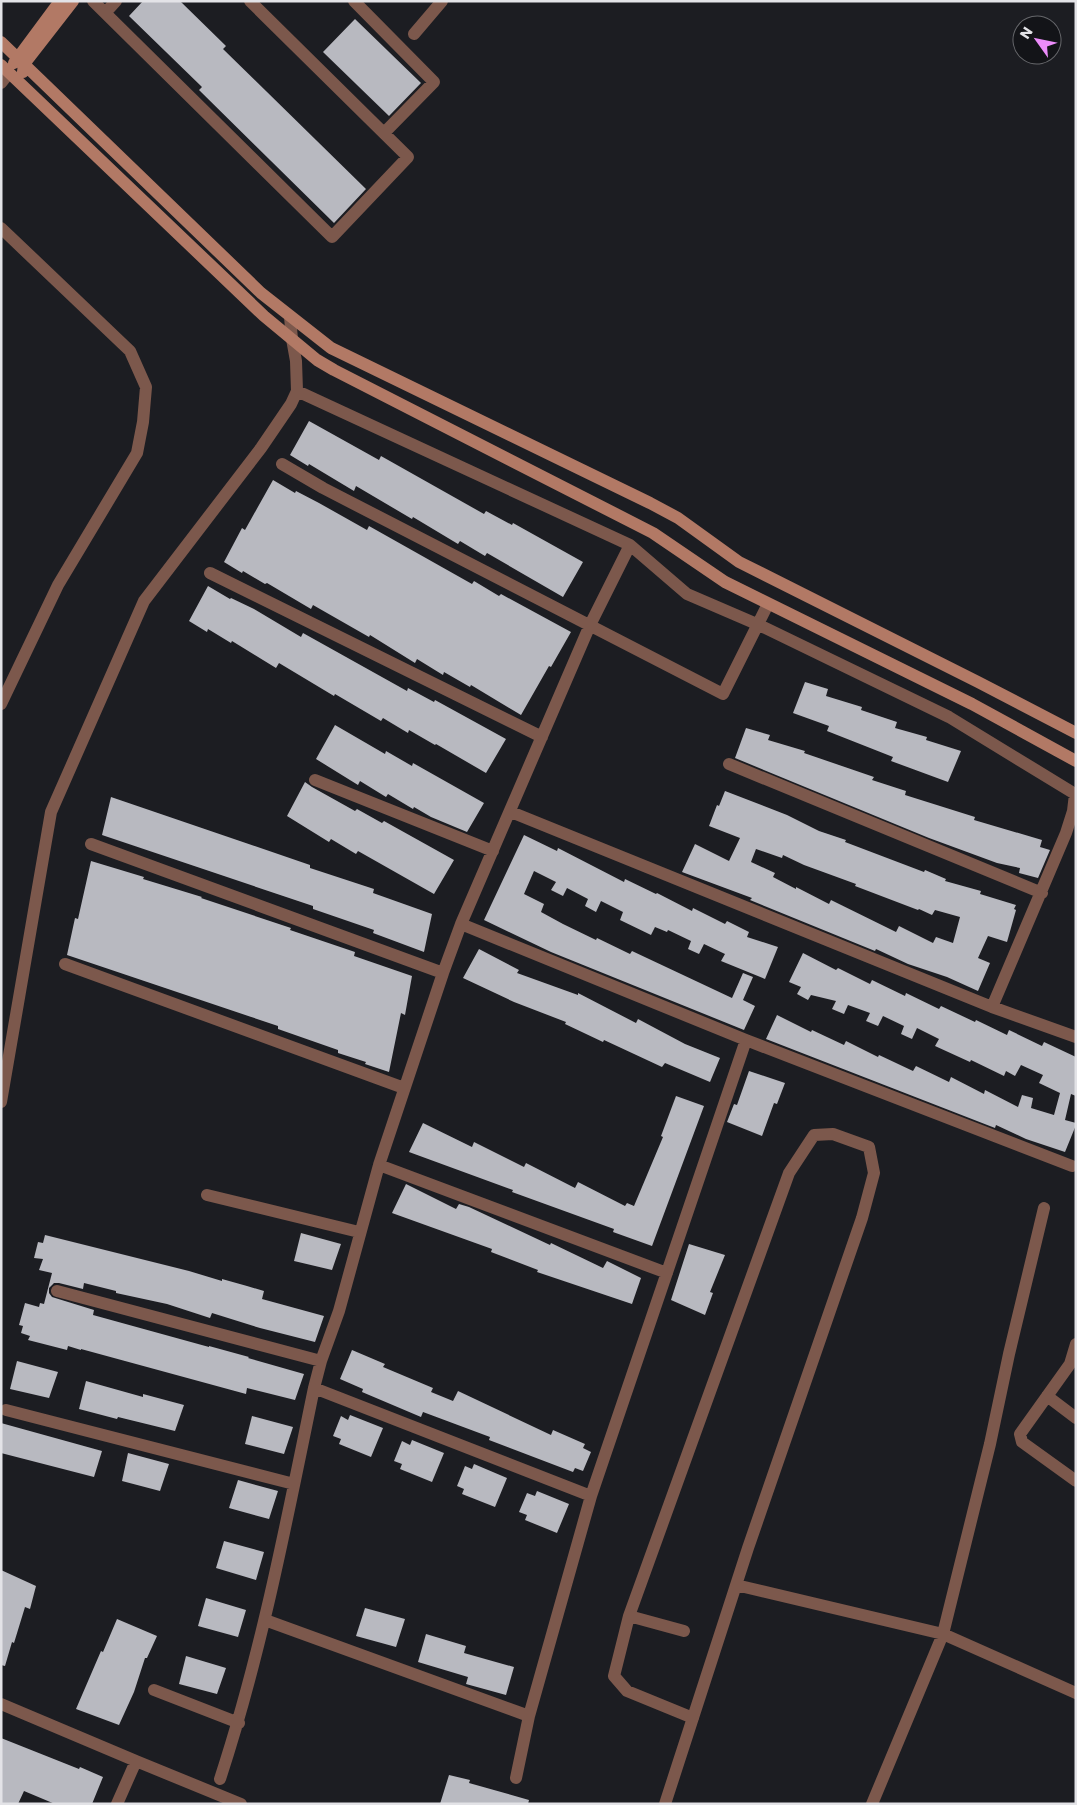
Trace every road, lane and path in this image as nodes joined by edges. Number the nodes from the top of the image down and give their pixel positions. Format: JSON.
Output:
{"nodes":[{"id":1,"x":60,"y":1,"type":"edge"},
{"id":2,"x":73,"y":1,"type":"edge"},
{"id":3,"x":93,"y":1,"type":"edge"},
{"id":4,"x":116,"y":1,"type":"edge"},
{"id":5,"x":250,"y":1,"type":"edge"},
{"id":6,"x":354,"y":1,"type":"edge"},
{"id":7,"x":442,"y":1,"type":"edge"},
{"id":8,"x":106,"y":12,"type":"junction"},
{"id":9,"x":414,"y":34,"type":"dead end"},
{"id":10,"x":1,"y":42,"type":"edge"},
{"id":11,"x":20,"y":61,"type":"junction"},
{"id":12,"x":4,"y":74,"type":"edge"},
{"id":13,"x":20,"y":84,"type":"junction"},
{"id":14,"x":384,"y":133,"type":"junction"},
{"id":15,"x":1,"y":228,"type":"edge"},
{"id":16,"x":290,"y":317,"type":"junction"},
{"id":17,"x":292,"y":339,"type":"junction"},
{"id":18,"x":297,"y":391,"type":"junction"},
{"id":19,"x":282,"y":464,"type":"dead end"},
{"id":20,"x":630,"y":545,"type":"junction"},
{"id":21,"x":210,"y":573,"type":"dead end"},
{"id":22,"x":768,"y":604,"type":"junction"},
{"id":23,"x":759,"y":624,"type":"junction"},
{"id":24,"x":590,"y":625,"type":"junction"},
{"id":25,"x":1,"y":704,"type":"edge"},
{"id":26,"x":1076,"y":733,"type":"edge"},
{"id":27,"x":542,"y":737,"type":"junction"},
{"id":28,"x":1076,"y":761,"type":"edge"},
{"id":29,"x":729,"y":764,"type":"dead end"},
{"id":30,"x":315,"y":780,"type":"dead end"},
{"id":31,"x":511,"y":812,"type":"junction"},
{"id":32,"x":91,"y":844,"type":"dead end"},
{"id":33,"x":493,"y":851,"type":"junction"},
{"id":34,"x":1042,"y":893,"type":"junction"},
{"id":35,"x":461,"y":924,"type":"junction"},
{"id":36,"x":65,"y":964,"type":"dead end"},
{"id":37,"x":443,"y":973,"type":"junction"},
{"id":38,"x":992,"y":1007,"type":"junction"},
{"id":39,"x":1076,"y":1037,"type":"edge"},
{"id":40,"x":746,"y":1040,"type":"junction"},
{"id":41,"x":404,"y":1088,"type":"junction"},
{"id":42,"x":1,"y":1102,"type":"edge"},
{"id":43,"x":379,"y":1165,"type":"junction"},
{"id":44,"x":1072,"y":1166,"type":"dead end"},
{"id":45,"x":207,"y":1195,"type":"dead end"},
{"id":46,"x":1044,"y":1208,"type":"dead end"},
{"id":47,"x":359,"y":1232,"type":"junction"},
{"id":48,"x":667,"y":1273,"type":"junction"},
{"id":49,"x":57,"y":1291,"type":"dead end"},
{"id":50,"x":1076,"y":1344,"type":"edge"},
{"id":51,"x":321,"y":1361,"type":"junction"},
{"id":52,"x":1073,"y":1366,"type":"edge"},
{"id":53,"x":314,"y":1388,"type":"junction"},
{"id":54,"x":1047,"y":1396,"type":"junction"},
{"id":55,"x":6,"y":1410,"type":"dead end"},
{"id":56,"x":1076,"y":1418,"type":"edge"},
{"id":57,"x":1076,"y":1481,"type":"edge"},
{"id":58,"x":294,"y":1484,"type":"junction"},
{"id":59,"x":590,"y":1496,"type":"junction"},
{"id":60,"x":736,"y":1585,"type":"junction"},
{"id":61,"x":629,"y":1616,"type":"junction"},
{"id":62,"x":265,"y":1620,"type":"junction"},
{"id":63,"x":684,"y":1631,"type":"dead end"},
{"id":64,"x":943,"y":1634,"type":"junction"},
{"id":65,"x":154,"y":1690,"type":"dead end"},
{"id":66,"x":1076,"y":1693,"type":"edge"},
{"id":67,"x":1,"y":1704,"type":"edge"},
{"id":68,"x":529,"y":1716,"type":"junction"},
{"id":69,"x":694,"y":1718,"type":"junction"},
{"id":70,"x":238,"y":1723,"type":"junction"},
{"id":71,"x":136,"y":1761,"type":"junction"},
{"id":72,"x":516,"y":1778,"type":"dead end"},
{"id":73,"x":220,"y":1779,"type":"dead end"},
{"id":74,"x":216,"y":1799,"type":"edge"},
{"id":75,"x":117,"y":1804,"type":"edge"},
{"id":76,"x":241,"y":1804,"type":"edge"},
{"id":77,"x":666,"y":1804,"type":"edge"},
{"id":78,"x":872,"y":1804,"type":"edge"}],
"edges":[{"from":1,"to":11,"type":"street"},
{"from":2,"to":11,"type":"street"},
{"from":3,"to":8,"type":"street"},
{"from":4,"to":8,"type":"street"},
{"from":5,"to":14,"type":"street"},
{"from":6,"to":14,"type":"street"},
{"from":7,"to":9,"type":"street"},
{"from":8,"to":14,"type":"street"},
{"from":10,"to":11,"type":"street"},
{"from":11,"to":12,"type":"street"},
{"from":11,"to":13,"type":"street"},
{"from":11,"to":16,"type":"street"},
{"from":12,"to":13,"type":"street"},
{"from":13,"to":17,"type":"street"},
{"from":15,"to":25,"type":"street"},
{"from":16,"to":17,"type":"street"},
{"from":16,"to":26,"type":"street"},
{"from":17,"to":18,"type":"street"},
{"from":17,"to":22,"type":"street"},
{"from":18,"to":20,"type":"street"},
{"from":18,"to":42,"type":"street"},
{"from":19,"to":24,"type":"street"},
{"from":20,"to":23,"type":"street"},
{"from":20,"to":24,"type":"street"},
{"from":21,"to":27,"type":"street"},
{"from":22,"to":23,"type":"street"},
{"from":22,"to":28,"type":"street"},
{"from":23,"to":24,"type":"street"},
{"from":23,"to":34,"type":"street"},
{"from":24,"to":27,"type":"street"},
{"from":27,"to":31,"type":"street"},
{"from":29,"to":34,"type":"street"},
{"from":30,"to":33,"type":"street"},
{"from":31,"to":33,"type":"street"},
{"from":31,"to":38,"type":"street"},
{"from":32,"to":37,"type":"street"},
{"from":33,"to":35,"type":"street"},
{"from":34,"to":38,"type":"street"},
{"from":35,"to":37,"type":"street"},
{"from":35,"to":40,"type":"street"},
{"from":36,"to":41,"type":"street"},
{"from":37,"to":41,"type":"street"},
{"from":38,"to":39,"type":"street"},
{"from":40,"to":44,"type":"street"},
{"from":40,"to":48,"type":"street"},
{"from":41,"to":43,"type":"street"},
{"from":43,"to":47,"type":"street"},
{"from":43,"to":48,"type":"street"},
{"from":45,"to":47,"type":"street"},
{"from":46,"to":64,"type":"street"},
{"from":47,"to":51,"type":"street"},
{"from":48,"to":59,"type":"street"},
{"from":49,"to":51,"type":"street"},
{"from":50,"to":52,"type":"street"},
{"from":51,"to":53,"type":"street"},
{"from":52,"to":54,"type":"street"},
{"from":53,"to":58,"type":"street"},
{"from":53,"to":59,"type":"street"},
{"from":54,"to":56,"type":"street"},
{"from":54,"to":57,"type":"street"},
{"from":55,"to":58,"type":"street"},
{"from":58,"to":62,"type":"street"},
{"from":59,"to":68,"type":"street"},
{"from":60,"to":61,"type":"street"},
{"from":60,"to":64,"type":"street"},
{"from":60,"to":69,"type":"street"},
{"from":61,"to":63,"type":"street"},
{"from":61,"to":69,"type":"street"},
{"from":62,"to":68,"type":"street"},
{"from":62,"to":70,"type":"street"},
{"from":64,"to":66,"type":"street"},
{"from":64,"to":78,"type":"street"},
{"from":65,"to":70,"type":"street"},
{"from":67,"to":71,"type":"street"},
{"from":68,"to":72,"type":"street"},
{"from":69,"to":77,"type":"street"},
{"from":70,"to":73,"type":"street"},
{"from":71,"to":74,"type":"street"},
{"from":71,"to":75,"type":"street"},
{"from":74,"to":76,"type":"street"}]}
